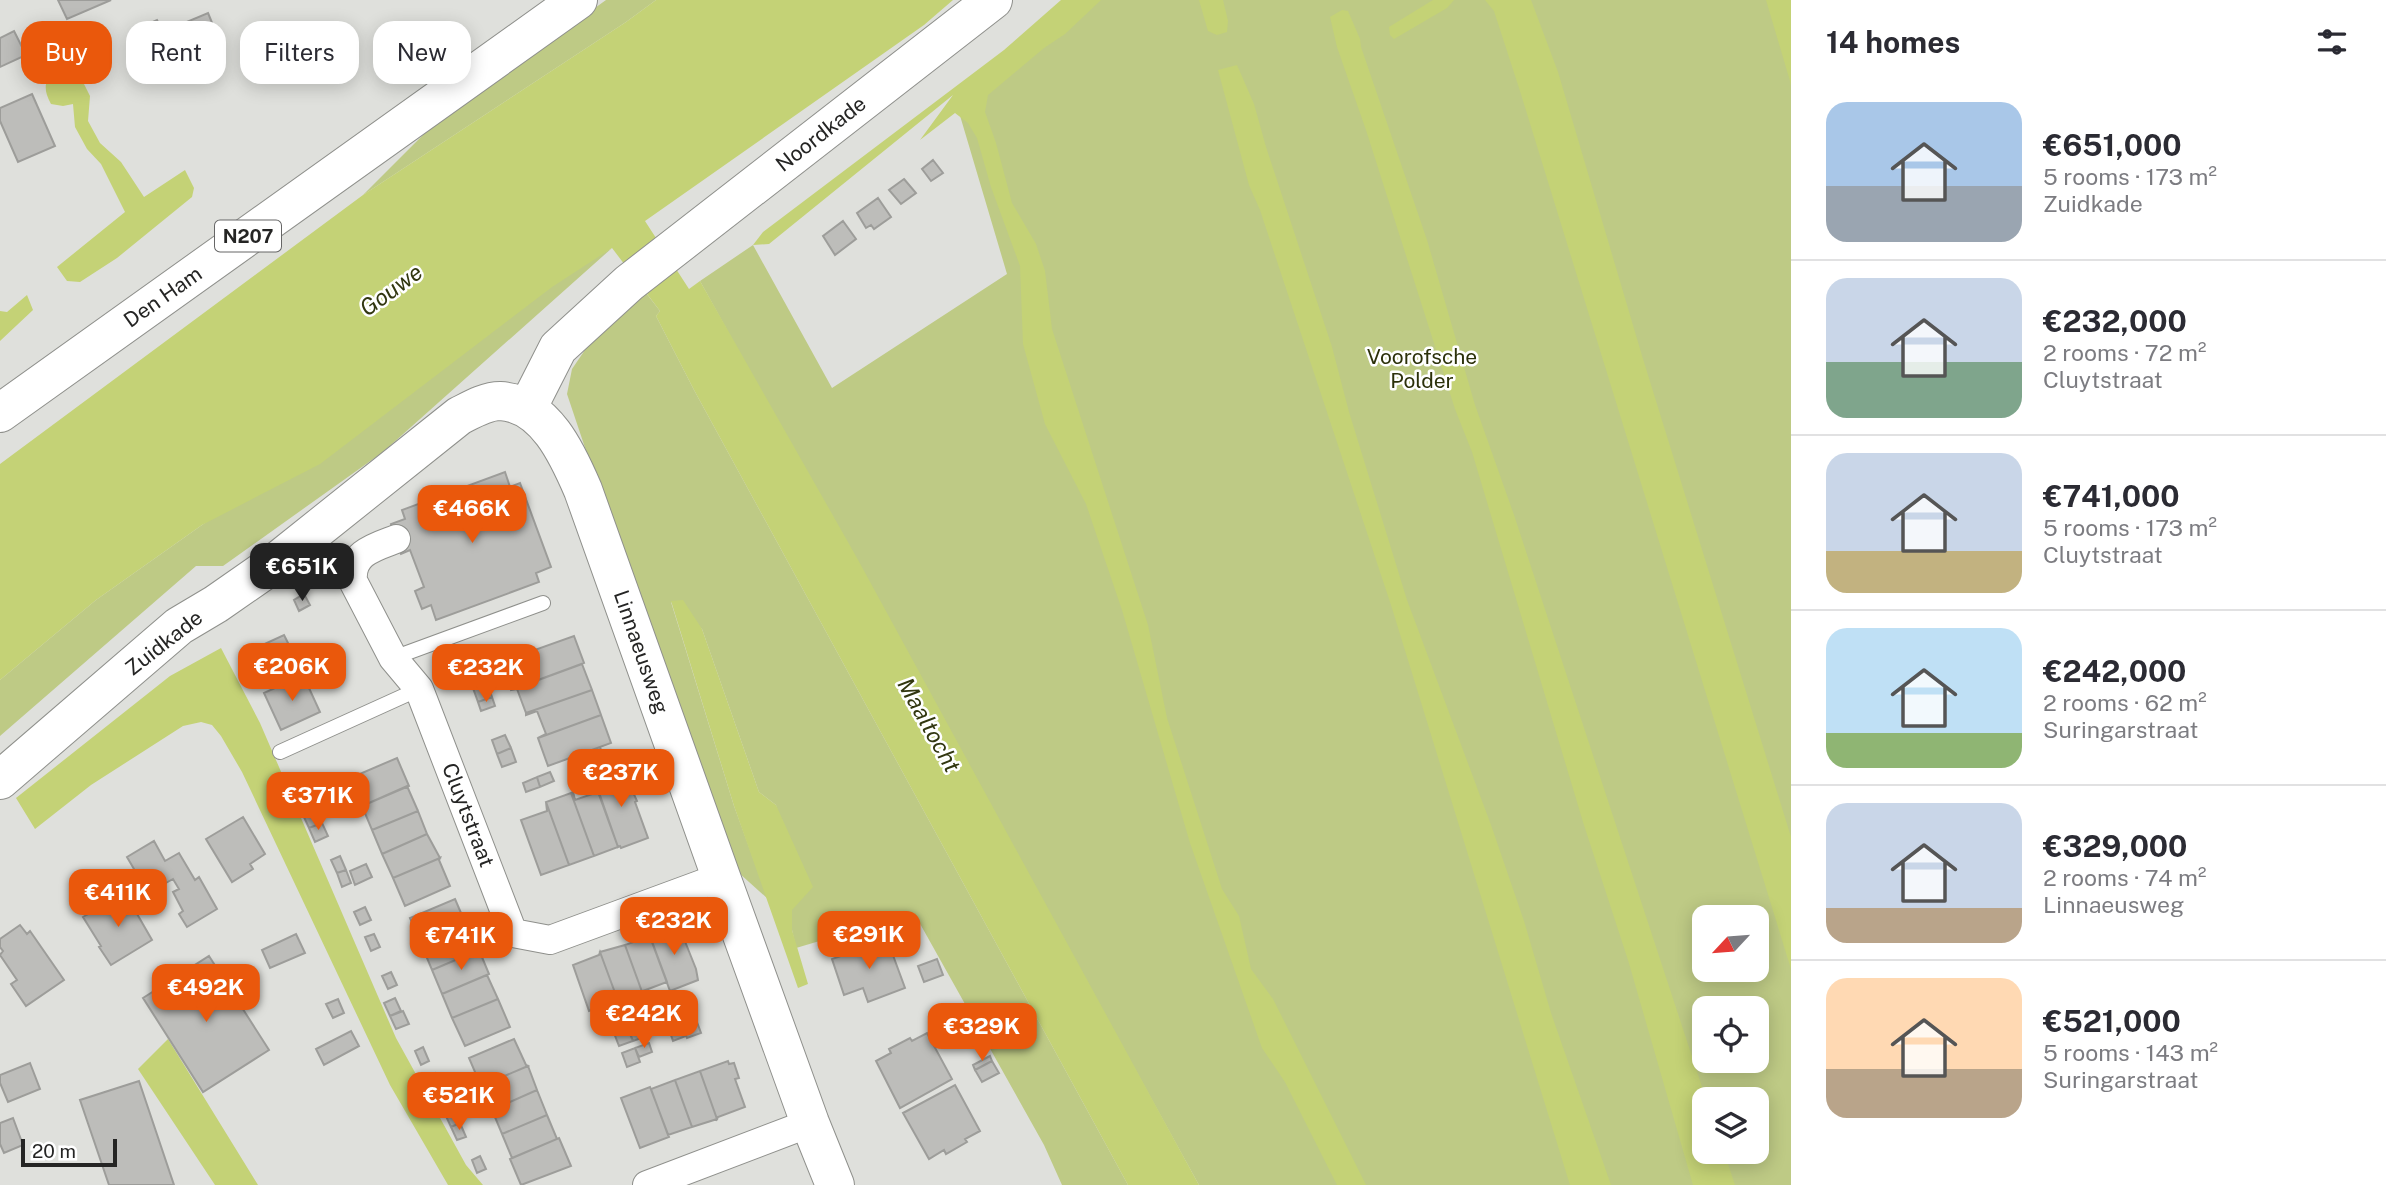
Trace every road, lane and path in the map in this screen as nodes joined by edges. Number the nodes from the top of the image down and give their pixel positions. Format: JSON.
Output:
{"nodes":[{"id":1,"x":578,"y":0,"type":"edge"},
{"id":2,"x":993,"y":0,"type":"edge"},
{"id":3,"x":527,"y":409,"type":"junction"},
{"id":4,"x":0,"y":413,"type":"edge"},
{"id":5,"x":396,"y":539,"type":"dead end"},
{"id":6,"x":543,"y":603,"type":"dead end"},
{"id":7,"x":393,"y":658,"type":"junction"},
{"id":8,"x":419,"y":689,"type":"junction"},
{"id":9,"x":280,"y":752,"type":"dead end"},
{"id":10,"x":0,"y":780,"type":"edge"},
{"id":11,"x":721,"y":877,"type":"junction"},
{"id":12,"x":810,"y":1124,"type":"junction"},
{"id":13,"x":647,"y":1185,"type":"edge"},
{"id":14,"x":835,"y":1185,"type":"edge"}],
"edges":[{"from":1,"to":4,"type":"street","name":"Den Ham","number":"N207"},
{"from":2,"to":3,"type":"street","name":"Noordkade"},
{"from":3,"to":10,"type":"street","name":"Zuidkade"},
{"from":3,"to":11,"type":"street","name":"Linnaeusweg"},
{"from":5,"to":7,"type":"street","name":"Cluytstraat"},
{"from":6,"to":7,"type":"lane"},
{"from":7,"to":8,"type":"street","name":"Cluytstraat"},
{"from":8,"to":9,"type":"lane"},
{"from":8,"to":11,"type":"street","name":"Cluytstraat"},
{"from":11,"to":12,"type":"street","name":"Linnaeusweg"},
{"from":12,"to":13,"type":"street"},
{"from":12,"to":14,"type":"street","name":"Linnaeusweg"}]}
